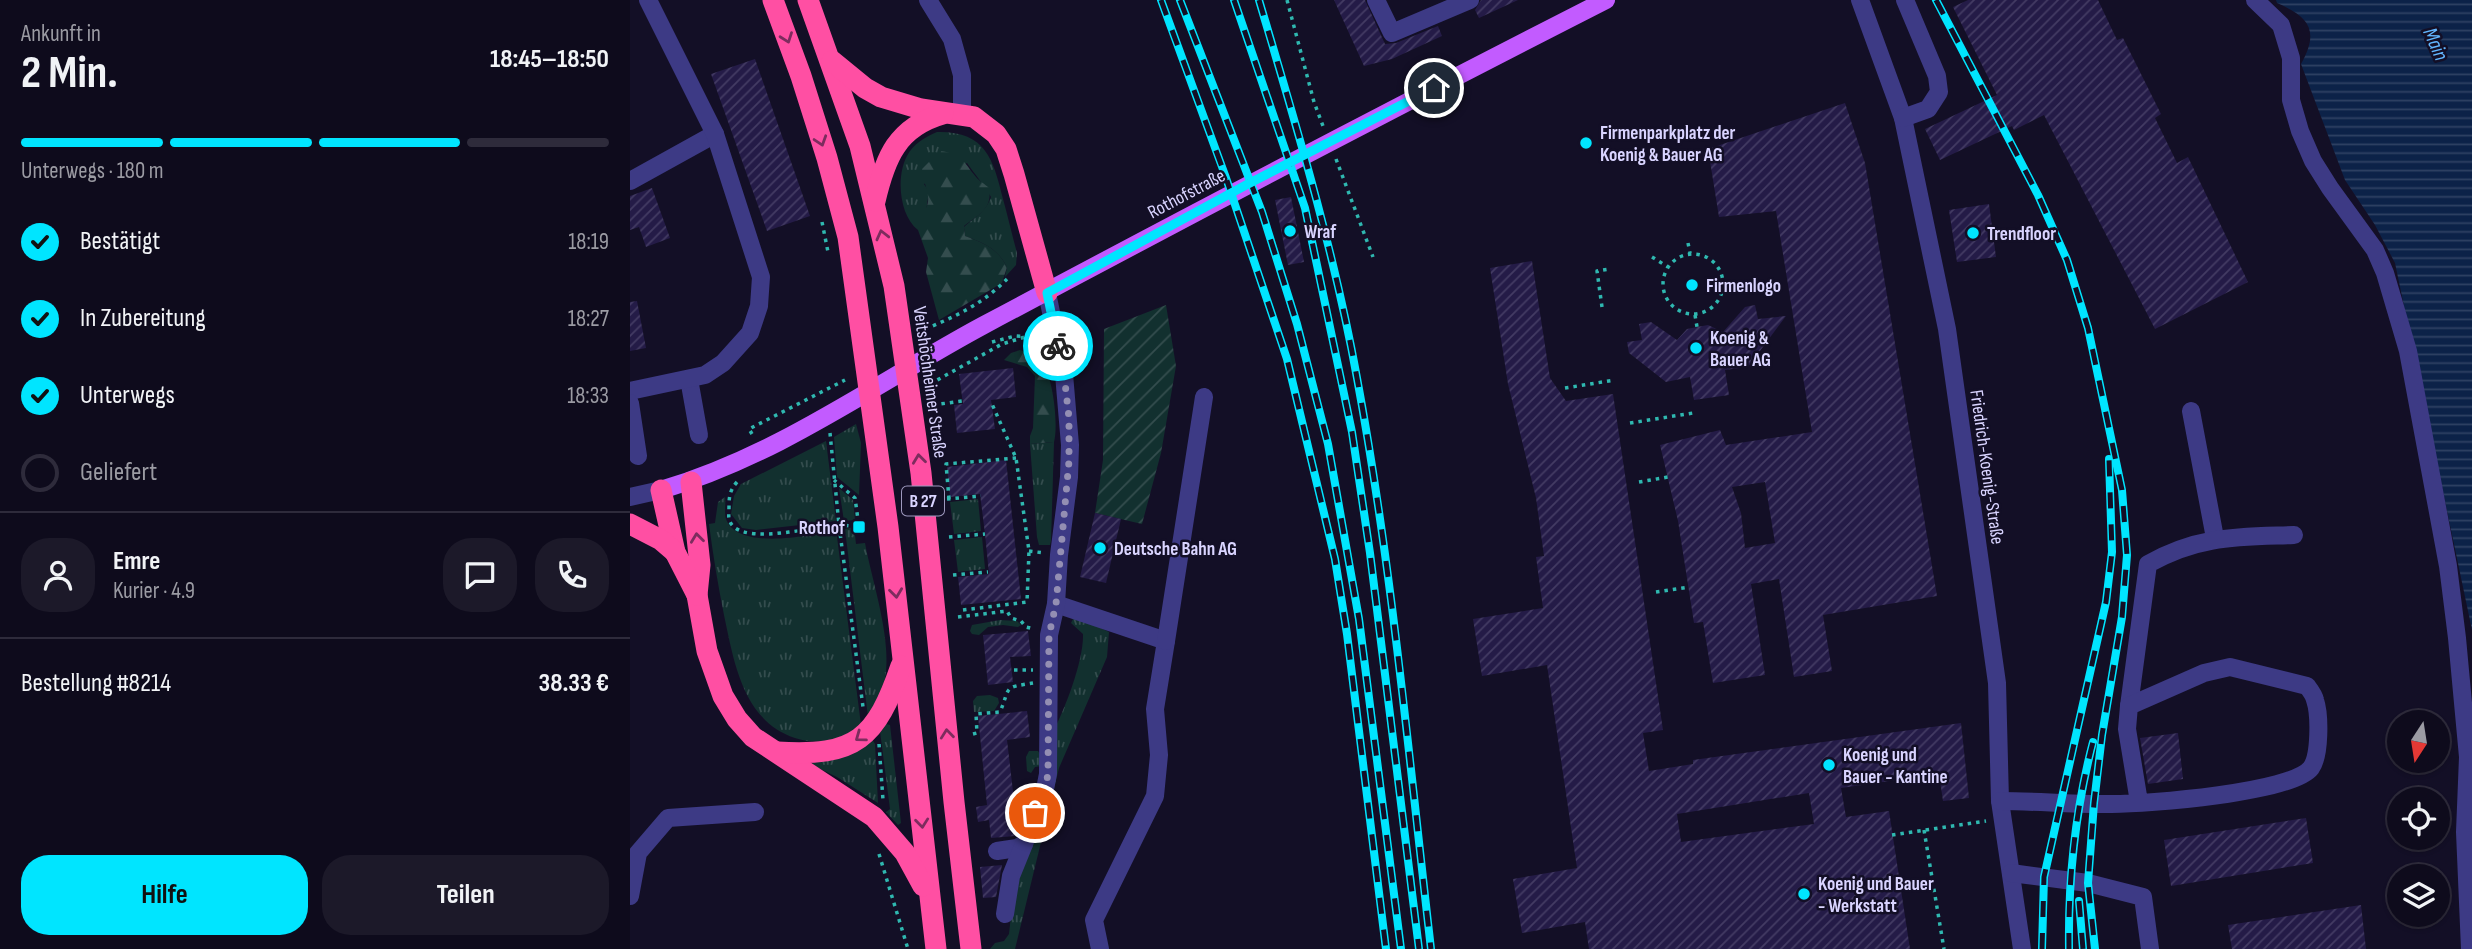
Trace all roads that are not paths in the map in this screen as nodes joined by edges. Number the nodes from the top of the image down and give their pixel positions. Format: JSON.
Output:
{"nodes":[{"id":1,"x":648,"y":0,"type":"edge"},
{"id":2,"x":773,"y":0,"type":"edge"},
{"id":3,"x":808,"y":0,"type":"edge"},
{"id":4,"x":928,"y":0,"type":"edge"},
{"id":5,"x":1376,"y":0,"type":"edge"},
{"id":6,"x":1470,"y":0,"type":"edge"},
{"id":7,"x":1606,"y":0,"type":"edge"},
{"id":8,"x":1860,"y":0,"type":"edge"},
{"id":9,"x":1905,"y":0,"type":"edge"},
{"id":10,"x":2255,"y":0,"type":"edge"},
{"id":11,"x":830,"y":60,"type":"junction"},
{"id":12,"x":956,"y":112,"type":"junction"},
{"id":13,"x":1903,"y":118,"type":"junction"},
{"id":14,"x":715,"y":134,"type":"junction"},
{"id":15,"x":630,"y":181,"type":"edge"},
{"id":16,"x":874,"y":203,"type":"junction"},
{"id":17,"x":1047,"y":293,"type":"junction"},
{"id":18,"x":689,"y":379,"type":"junction"},
{"id":19,"x":630,"y":391,"type":"edge"},
{"id":20,"x":1204,"y":397,"type":"dead end"},
{"id":21,"x":630,"y":403,"type":"edge"},
{"id":22,"x":2191,"y":411,"type":"dead end"},
{"id":23,"x":699,"y":435,"type":"dead end"},
{"id":24,"x":638,"y":456,"type":"dead end"},
{"id":25,"x":691,"y":482,"type":"junction"},
{"id":26,"x":661,"y":490,"type":"junction"},
{"id":27,"x":630,"y":497,"type":"edge"},
{"id":28,"x":630,"y":524,"type":"edge"},
{"id":29,"x":2294,"y":535,"type":"dead end"},
{"id":30,"x":2215,"y":538,"type":"junction"},
{"id":31,"x":675,"y":552,"type":"junction"},
{"id":32,"x":697,"y":595,"type":"junction"},
{"id":33,"x":1056,"y":604,"type":"junction"},
{"id":34,"x":1166,"y":641,"type":"junction"},
{"id":35,"x":904,"y":658,"type":"junction"},
{"id":36,"x":2129,"y":706,"type":"junction"},
{"id":37,"x":775,"y":751,"type":"junction"},
{"id":38,"x":2139,"y":802,"type":"junction"},
{"id":39,"x":2001,"y":809,"type":"junction"},
{"id":40,"x":755,"y":812,"type":"dead end"},
{"id":41,"x":1024,"y":844,"type":"junction"},
{"id":42,"x":996,"y":851,"type":"dead end"},
{"id":43,"x":2011,"y":873,"type":"junction"},
{"id":44,"x":630,"y":897,"type":"edge"},
{"id":45,"x":930,"y":900,"type":"junction"},
{"id":46,"x":1005,"y":914,"type":"dead end"},
{"id":47,"x":936,"y":949,"type":"edge"},
{"id":48,"x":971,"y":949,"type":"edge"},
{"id":49,"x":1100,"y":949,"type":"edge"},
{"id":50,"x":2022,"y":949,"type":"edge"},
{"id":51,"x":2150,"y":949,"type":"edge"},
{"id":52,"x":2470,"y":949,"type":"edge"}],
"edges":[{"from":1,"to":14,"type":"street"},
{"from":2,"to":35,"type":"highway","number":"B 27","one_way":true},
{"from":3,"to":11,"type":"highway","name":"Veitshöchheimer Straße","number":"B 27"},
{"from":4,"to":12,"type":"street"},
{"from":5,"to":6,"type":"street"},
{"from":7,"to":17,"type":"main road","name":"Rothofstraße"},
{"from":8,"to":13,"type":"street","name":"Friedrich-Koenig-Straße"},
{"from":9,"to":13,"type":"street"},
{"from":10,"to":52,"type":"street"},
{"from":11,"to":12,"type":"highway"},
{"from":11,"to":16,"type":"highway","name":"Veitshöchheimer Straße","number":"B 27"},
{"from":12,"to":16,"type":"highway"},
{"from":12,"to":17,"type":"highway"},
{"from":13,"to":39,"type":"street","name":"Friedrich-Koenig-Straße"},
{"from":14,"to":15,"type":"street"},
{"from":14,"to":18,"type":"street"},
{"from":48,"to":16,"type":"highway","name":"Veitshöchheimer Straße","number":"B 27","one_way":true},
{"from":17,"to":25,"type":"main road","name":"Rothofstraße"},
{"from":17,"to":33,"type":"street"},
{"from":18,"to":19,"type":"street"},
{"from":18,"to":23,"type":"street"},
{"from":20,"to":34,"type":"street"},
{"from":21,"to":24,"type":"street"},
{"from":22,"to":30,"type":"street"},
{"from":25,"to":26,"type":"main road","name":"Rothofstraße"},
{"from":32,"to":25,"type":"highway","one_way":true},
{"from":26,"to":27,"type":"street"},
{"from":26,"to":31,"type":"highway"},
{"from":28,"to":31,"type":"highway"},
{"from":29,"to":30,"type":"street"},
{"from":30,"to":36,"type":"street"},
{"from":31,"to":32,"type":"highway"},
{"from":32,"to":37,"type":"highway"},
{"from":33,"to":34,"type":"street"},
{"from":33,"to":41,"type":"street"},
{"from":34,"to":49,"type":"street"},
{"from":35,"to":37,"type":"highway","one_way":true},
{"from":35,"to":45,"type":"highway","number":"B 27","one_way":true},
{"from":36,"to":38,"type":"street"},
{"from":36,"to":38,"type":"street"},
{"from":37,"to":45,"type":"highway"},
{"from":38,"to":39,"type":"street"},
{"from":39,"to":43,"type":"street","name":"Friedrich-Koenig-Straße"},
{"from":40,"to":44,"type":"street"},
{"from":41,"to":42,"type":"street"},
{"from":41,"to":46,"type":"street"},
{"from":43,"to":50,"type":"street","name":"Friedrich-Koenig-Straße"},
{"from":43,"to":51,"type":"street"},
{"from":45,"to":47,"type":"highway","number":"B 27"}]}
